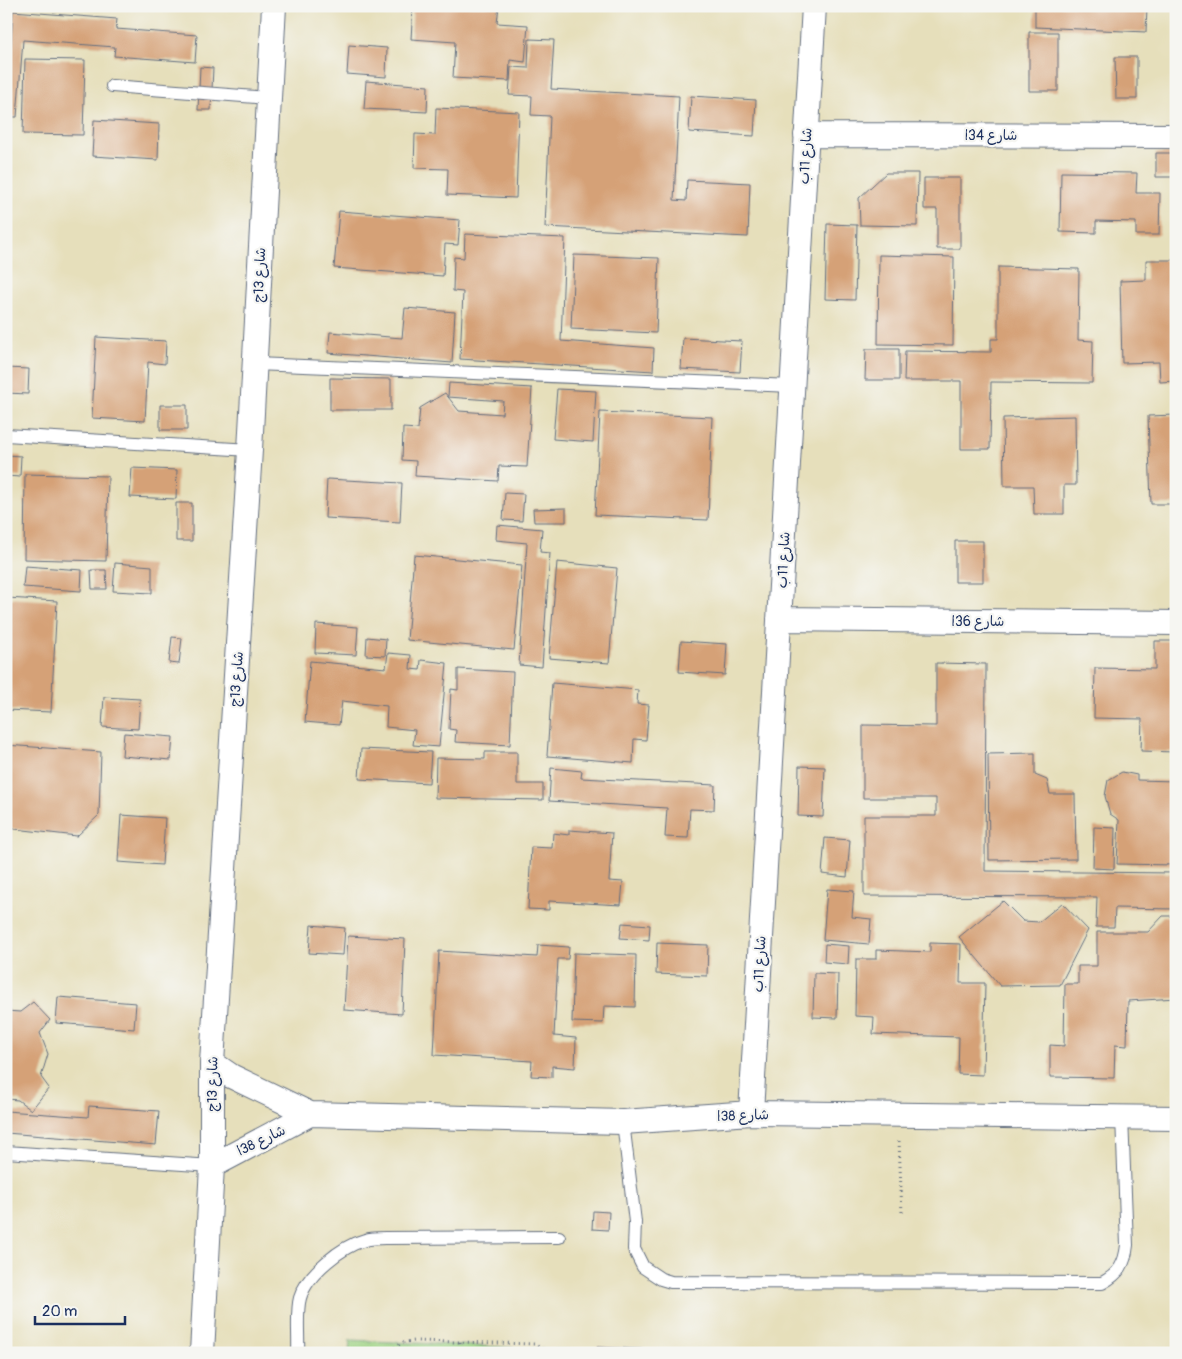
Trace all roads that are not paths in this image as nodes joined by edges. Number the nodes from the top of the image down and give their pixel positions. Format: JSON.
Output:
{"nodes":[{"id":1,"x":274,"y":6,"type":"edge"},
{"id":2,"x":814,"y":6,"type":"edge"},
{"id":3,"x":112,"y":86,"type":"dead end"},
{"id":4,"x":269,"y":98,"type":"junction"},
{"id":5,"x":806,"y":135,"type":"junction"},
{"id":6,"x":1176,"y":136,"type":"edge"},
{"id":7,"x":254,"y":364,"type":"junction"},
{"id":8,"x":792,"y":386,"type":"junction"},
{"id":9,"x":6,"y":435,"type":"edge"},
{"id":10,"x":250,"y":450,"type":"junction"},
{"id":11,"x":779,"y":619,"type":"junction"},
{"id":12,"x":1176,"y":622,"type":"edge"},
{"id":13,"x":212,"y":1063,"type":"junction"},
{"id":14,"x":310,"y":1114,"type":"junction"},
{"id":15,"x":750,"y":1114,"type":"junction"},
{"id":16,"x":1122,"y":1117,"type":"junction"},
{"id":17,"x":1176,"y":1118,"type":"edge"},
{"id":18,"x":623,"y":1122,"type":"junction"},
{"id":19,"x":6,"y":1152,"type":"edge"},
{"id":20,"x":212,"y":1166,"type":"junction"},
{"id":21,"x":559,"y":1237,"type":"dead end"},
{"id":22,"x":202,"y":1353,"type":"edge"},
{"id":23,"x":298,"y":1353,"type":"edge"}],
"edges":[{"from":1,"to":4,"type":"street","name":"شارع 13ج"},
{"from":2,"to":5,"type":"street","name":"شارع 11ب"},
{"from":3,"to":4,"type":"lane"},
{"from":4,"to":7,"type":"street","name":"شارع 13ج"},
{"from":5,"to":6,"type":"street","name":"شارع 34ا"},
{"from":5,"to":8,"type":"street","name":"شارع 11ب"},
{"from":7,"to":8,"type":"lane"},
{"from":7,"to":10,"type":"street","name":"شارع 13ج"},
{"from":8,"to":11,"type":"street","name":"شارع 11ب"},
{"from":9,"to":10,"type":"lane"},
{"from":10,"to":13,"type":"street","name":"شارع 13ج"},
{"from":11,"to":12,"type":"street","name":"شارع 36ا"},
{"from":11,"to":15,"type":"street","name":"شارع 11ب"},
{"from":13,"to":14,"type":"street","name":"شارع 38ا"},
{"from":13,"to":20,"type":"street","name":"شارع 13ج"},
{"from":14,"to":18,"type":"street","name":"شارع 38ا"},
{"from":14,"to":20,"type":"street","name":"شارع 38ا"},
{"from":15,"to":16,"type":"street","name":"شارع 38ا"},
{"from":15,"to":18,"type":"street","name":"شارع 38ا"},
{"from":16,"to":17,"type":"street","name":"شارع 38ا"},
{"from":16,"to":18,"type":"lane"},
{"from":19,"to":20,"type":"lane"},
{"from":20,"to":22,"type":"street","name":"شارع 13ج"},
{"from":21,"to":23,"type":"lane"}]}
